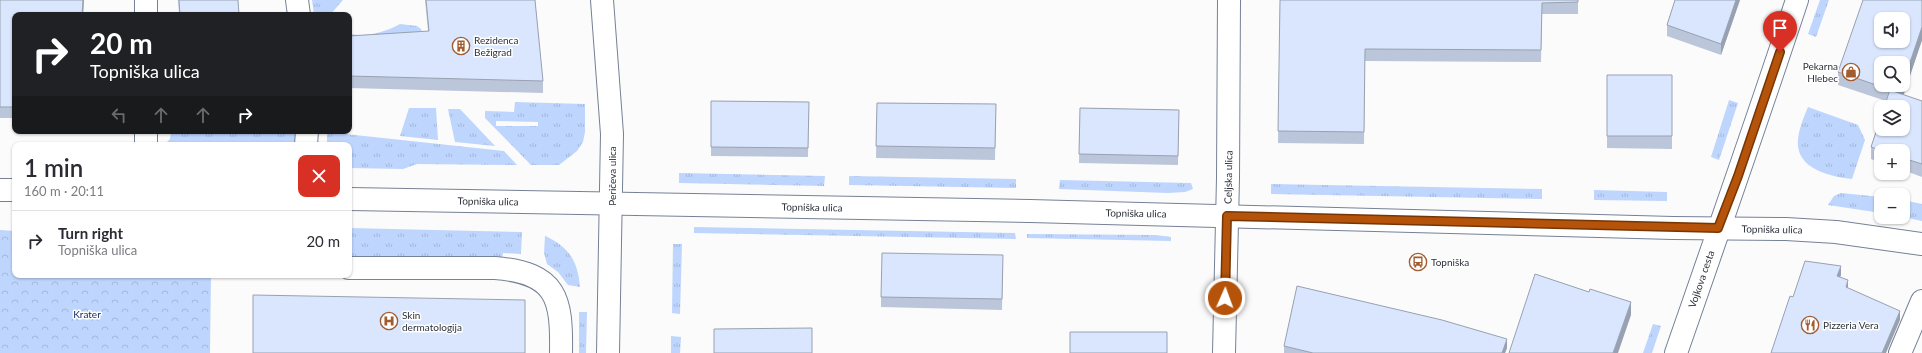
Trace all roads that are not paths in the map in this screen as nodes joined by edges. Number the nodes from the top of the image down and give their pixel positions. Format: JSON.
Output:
{"nodes":[{"id":1,"x":146,"y":0,"type":"edge"},
{"id":2,"x":297,"y":0,"type":"edge"},
{"id":3,"x":602,"y":0,"type":"edge"},
{"id":4,"x":1229,"y":0,"type":"edge"},
{"id":5,"x":1797,"y":0,"type":"edge"},
{"id":6,"x":146,"y":12,"type":"edge"},
{"id":7,"x":298,"y":12,"type":"edge"},
{"id":8,"x":0,"y":190,"type":"edge"},
{"id":9,"x":12,"y":190,"type":"edge"},
{"id":10,"x":352,"y":199,"type":"edge"},
{"id":11,"x":612,"y":203,"type":"junction"},
{"id":12,"x":1227,"y":216,"type":"junction"},
{"id":13,"x":1718,"y":228,"type":"junction"},
{"id":14,"x":1922,"y":244,"type":"edge"},
{"id":15,"x":352,"y":268,"type":"edge"},
{"id":16,"x":1922,"y":301,"type":"edge"},
{"id":17,"x":561,"y":353,"type":"edge"},
{"id":18,"x":608,"y":353,"type":"edge"},
{"id":19,"x":1224,"y":353,"type":"edge"},
{"id":20,"x":1676,"y":353,"type":"edge"},
{"id":21,"x":1900,"y":353,"type":"edge"}],
"edges":[{"from":1,"to":6,"type":"main road"},
{"from":2,"to":7,"type":"main road"},
{"from":3,"to":11,"type":"main road","name":"Peričeva ulica"},
{"from":4,"to":12,"type":"main road","name":"Celjska ulica"},
{"from":5,"to":13,"type":"main road","name":"Vojkova cesta"},
{"from":8,"to":9,"type":"main road"},
{"from":10,"to":11,"type":"main road","name":"Topniška ulica"},
{"from":11,"to":12,"type":"main road","name":"Topniška ulica"},
{"from":11,"to":18,"type":"main road","name":"Peričeva ulica"},
{"from":12,"to":13,"type":"main road","name":"Topniška ulica"},
{"from":12,"to":19,"type":"main road","name":"Celjska ulica"},
{"from":13,"to":14,"type":"main road","name":"Topniška ulica"},
{"from":13,"to":20,"type":"main road","name":"Vojkova cesta"},
{"from":15,"to":17,"type":"main road"},
{"from":16,"to":21,"type":"main road"}]}
